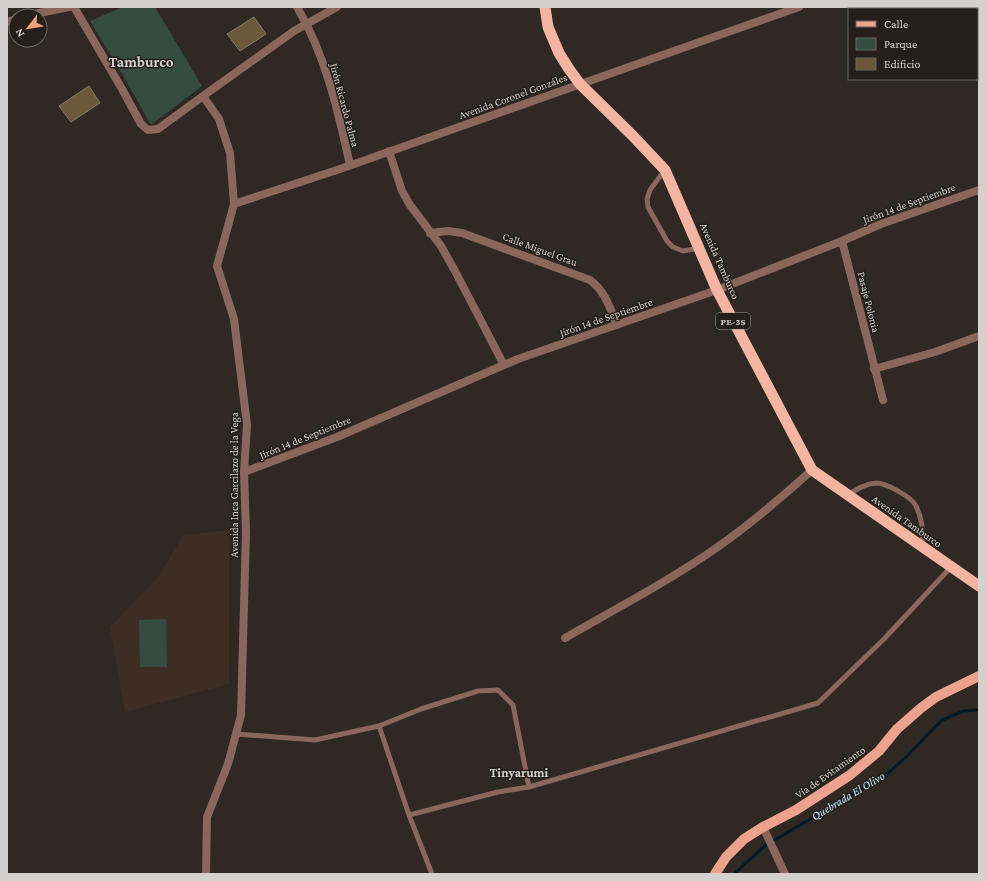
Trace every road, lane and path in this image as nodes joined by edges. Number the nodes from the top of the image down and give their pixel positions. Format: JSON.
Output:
{"nodes":[{"id":1,"x":69,"y":7,"type":"edge"},
{"id":2,"x":74,"y":7,"type":"edge"},
{"id":3,"x":297,"y":7,"type":"edge"},
{"id":4,"x":337,"y":7,"type":"edge"},
{"id":5,"x":545,"y":7,"type":"edge"},
{"id":6,"x":799,"y":7,"type":"edge"},
{"id":7,"x":48,"y":11,"type":"edge"},
{"id":8,"x":307,"y":24,"type":"junction"},
{"id":9,"x":580,"y":84,"type":"junction"},
{"id":10,"x":203,"y":96,"type":"junction"},
{"id":11,"x":389,"y":151,"type":"junction"},
{"id":12,"x":350,"y":165,"type":"junction"},
{"id":13,"x":665,"y":170,"type":"junction"},
{"id":14,"x":979,"y":190,"type":"edge"},
{"id":15,"x":234,"y":204,"type":"junction"},
{"id":16,"x":430,"y":233,"type":"junction"},
{"id":17,"x":842,"y":241,"type":"junction"},
{"id":18,"x":699,"y":248,"type":"junction"},
{"id":19,"x":717,"y":290,"type":"junction"},
{"id":20,"x":617,"y":325,"type":"junction"},
{"id":21,"x":979,"y":336,"type":"edge"},
{"id":22,"x":504,"y":366,"type":"junction"},
{"id":23,"x":874,"y":369,"type":"junction"},
{"id":24,"x":883,"y":400,"type":"dead end"},
{"id":25,"x":812,"y":470,"type":"junction"},
{"id":26,"x":244,"y":472,"type":"junction"},
{"id":27,"x":848,"y":495,"type":"junction"},
{"id":28,"x":922,"y":546,"type":"junction"},
{"id":29,"x":951,"y":567,"type":"junction"},
{"id":30,"x":979,"y":586,"type":"edge"},
{"id":31,"x":565,"y":638,"type":"dead end"},
{"id":32,"x":979,"y":676,"type":"edge"},
{"id":33,"x":379,"y":726,"type":"junction"},
{"id":34,"x":236,"y":734,"type":"junction"},
{"id":35,"x":529,"y":787,"type":"junction"},
{"id":36,"x":409,"y":815,"type":"junction"},
{"id":37,"x":764,"y":827,"type":"junction"},
{"id":38,"x":206,"y":874,"type":"edge"},
{"id":39,"x":432,"y":874,"type":"edge"},
{"id":40,"x":715,"y":874,"type":"edge"},
{"id":41,"x":785,"y":874,"type":"edge"}],
"edges":[{"from":1,"to":7,"type":"street"},
{"from":2,"to":10,"type":"street"},
{"from":3,"to":8,"type":"street","name":"Jirón Ricardo Palma"},
{"from":4,"to":8,"type":"street"},
{"from":5,"to":9,"type":"highway","name":"Avenida Tamburco","number":"PE-3S"},
{"from":6,"to":9,"type":"street","name":"Avenida Coronel Gonzáles"},
{"from":8,"to":10,"type":"street"},
{"from":8,"to":12,"type":"street","name":"Jirón Ricardo Palma"},
{"from":9,"to":11,"type":"street","name":"Avenida Coronel Gonzáles"},
{"from":9,"to":13,"type":"highway","name":"Avenida Tamburco","number":"PE-3S"},
{"from":10,"to":15,"type":"street","name":"Avenida Inca Garcilazo de la Vega"},
{"from":11,"to":12,"type":"street","name":"Avenida Coronel Gonzáles"},
{"from":11,"to":16,"type":"street"},
{"from":12,"to":15,"type":"street","name":"Avenida Coronel Gonzáles"},
{"from":13,"to":18,"type":"highway","name":"Avenida Tamburco","number":"PE-3S"},
{"from":13,"to":18,"type":"lane"},
{"from":14,"to":17,"type":"street","name":"Jirón 14 de Septiembre"},
{"from":15,"to":26,"type":"street","name":"Avenida Inca Garcilazo de la Vega"},
{"from":16,"to":20,"type":"street","name":"Calle Miguel Grau"},
{"from":16,"to":22,"type":"street"},
{"from":17,"to":19,"type":"street","name":"Jirón 14 de Septiembre"},
{"from":17,"to":23,"type":"street","name":"Pasaje Polonia"},
{"from":18,"to":19,"type":"highway","name":"Avenida Tamburco","number":"PE-3S"},
{"from":19,"to":20,"type":"street","name":"Jirón 14 de Septiembre"},
{"from":19,"to":25,"type":"highway","name":"Avenida Tamburco","number":"PE-3S"},
{"from":20,"to":22,"type":"street","name":"Jirón 14 de Septiembre"},
{"from":21,"to":23,"type":"street"},
{"from":22,"to":26,"type":"street","name":"Jirón 14 de Septiembre"},
{"from":23,"to":24,"type":"street","name":"Pasaje Polonia"},
{"from":25,"to":27,"type":"highway","name":"Avenida Tamburco","number":"PE-3S"},
{"from":25,"to":31,"type":"street"},
{"from":26,"to":34,"type":"street","name":"Avenida Inca Garcilazo de la Vega"},
{"from":27,"to":28,"type":"highway","name":"Avenida Tamburco","number":"PE-3S"},
{"from":27,"to":28,"type":"lane"},
{"from":28,"to":29,"type":"highway","name":"Avenida Tamburco","number":"PE-3S"},
{"from":29,"to":30,"type":"highway","name":"Avenida Tamburco","number":"PE-3S"},
{"from":29,"to":35,"type":"lane"},
{"from":32,"to":37,"type":"main road","name":"Vía de Evitamiento"},
{"from":33,"to":34,"type":"lane"},
{"from":33,"to":35,"type":"lane"},
{"from":33,"to":36,"type":"lane"},
{"from":34,"to":38,"type":"street","name":"Avenida Inca Garcilazo de la Vega"},
{"from":35,"to":36,"type":"lane"},
{"from":36,"to":39,"type":"lane"},
{"from":37,"to":40,"type":"main road","name":"Vía de Evitamiento"},
{"from":37,"to":41,"type":"street"}]}
